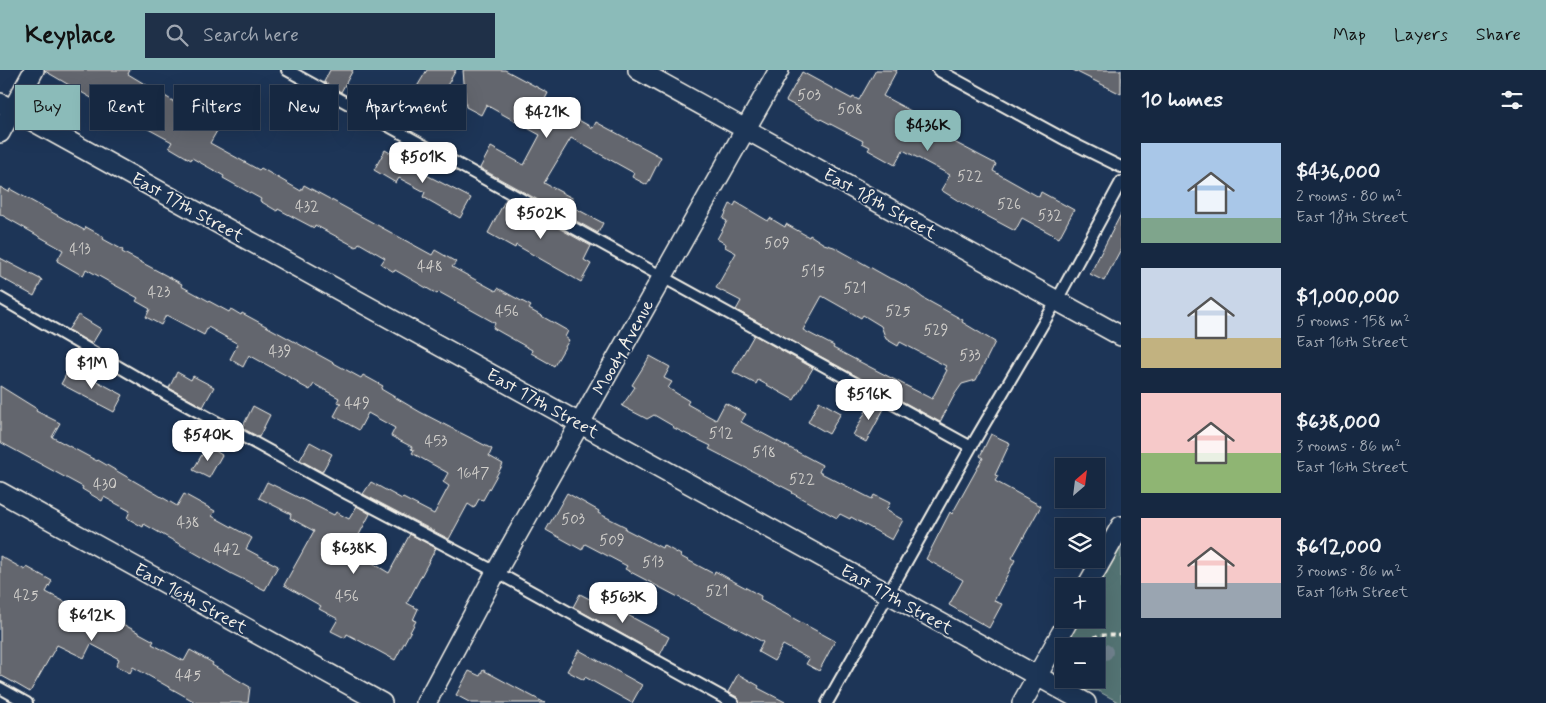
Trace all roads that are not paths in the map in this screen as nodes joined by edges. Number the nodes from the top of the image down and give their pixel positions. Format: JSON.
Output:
{"nodes":[{"id":1,"x":34,"y":70,"type":"edge"},
{"id":2,"x":287,"y":70,"type":"edge"},
{"id":3,"x":638,"y":70,"type":"edge"},
{"id":4,"x":779,"y":70,"type":"edge"},
{"id":5,"x":938,"y":70,"type":"edge"},
{"id":6,"x":6,"y":107,"type":"edge"},
{"id":7,"x":746,"y":129,"type":"junction"},
{"id":8,"x":0,"y":133,"type":"edge"},
{"id":9,"x":1121,"y":168,"type":"edge"},
{"id":10,"x":1121,"y":182,"type":"edge"},
{"id":11,"x":662,"y":277,"type":"junction"},
{"id":12,"x":0,"y":298,"type":"edge"},
{"id":13,"x":1056,"y":300,"type":"junction"},
{"id":14,"x":1121,"y":336,"type":"edge"},
{"id":15,"x":580,"y":424,"type":"junction"},
{"id":16,"x":971,"y":447,"type":"junction"},
{"id":17,"x":0,"y":492,"type":"edge"},
{"id":18,"x":1121,"y":526,"type":"edge"},
{"id":19,"x":496,"y":572,"type":"junction"},
{"id":20,"x":1092,"y":578,"type":"edge"},
{"id":21,"x":888,"y":593,"type":"junction"},
{"id":22,"x":1064,"y":628,"type":"edge"},
{"id":23,"x":1037,"y":676,"type":"junction"},
{"id":24,"x":0,"y":688,"type":"edge"},
{"id":25,"x":27,"y":703,"type":"edge"},
{"id":26,"x":382,"y":703,"type":"edge"},
{"id":27,"x":426,"y":703,"type":"edge"},
{"id":28,"x":733,"y":703,"type":"edge"},
{"id":29,"x":827,"y":703,"type":"edge"},
{"id":30,"x":1022,"y":703,"type":"edge"},
{"id":31,"x":1086,"y":703,"type":"edge"}],
"edges":[{"from":1,"to":6,"type":"street"},
{"from":2,"to":11,"type":"lane"},
{"from":3,"to":7,"type":"street","name":"East 18th Street"},
{"from":4,"to":7,"type":"street","name":"Moody Avenue"},
{"from":5,"to":9,"type":"lane"},
{"from":6,"to":8,"type":"street"},
{"from":6,"to":15,"type":"street","name":"East 17th Street"},
{"from":7,"to":11,"type":"street","name":"Moody Avenue"},
{"from":7,"to":13,"type":"street","name":"East 18th Street"},
{"from":10,"to":13,"type":"lane"},
{"from":11,"to":15,"type":"street","name":"Moody Avenue"},
{"from":11,"to":16,"type":"lane"},
{"from":12,"to":19,"type":"lane"},
{"from":13,"to":14,"type":"street","name":"East 18th Street"},
{"from":13,"to":16,"type":"lane"},
{"from":15,"to":19,"type":"street","name":"Moody Avenue"},
{"from":15,"to":21,"type":"street","name":"East 17th Street"},
{"from":16,"to":21,"type":"lane"},
{"from":17,"to":26,"type":"street","name":"East 16th Street"},
{"from":18,"to":20,"type":"street"},
{"from":19,"to":27,"type":"street","name":"Moody Avenue"},
{"from":19,"to":28,"type":"lane"},
{"from":21,"to":23,"type":"street","name":"East 17th Street"},
{"from":21,"to":29,"type":"lane"},
{"from":22,"to":23,"type":"street"},
{"from":23,"to":30,"type":"street"},
{"from":23,"to":31,"type":"street","name":"East 17th Street"},
{"from":24,"to":25,"type":"lane"}]}
